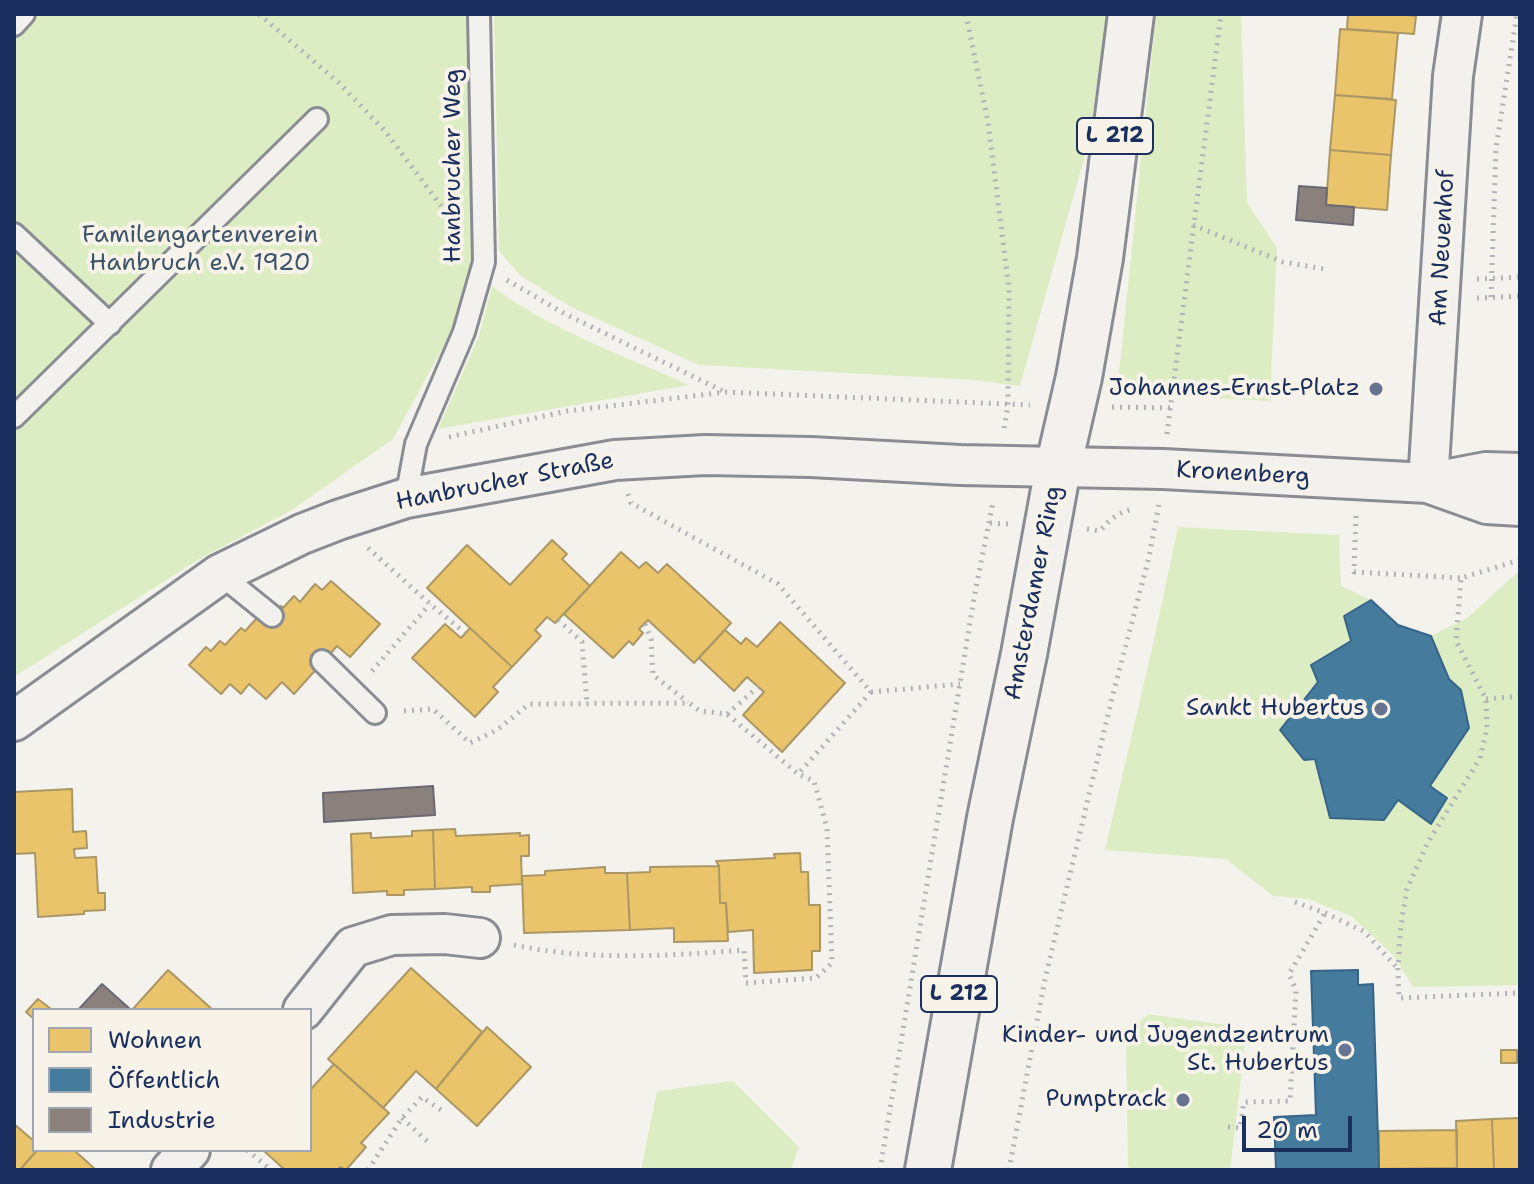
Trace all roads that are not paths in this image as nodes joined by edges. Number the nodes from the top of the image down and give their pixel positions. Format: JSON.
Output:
{"nodes":[{"id":1,"x":24,"y":14,"type":"edge"},
{"id":2,"x":479,"y":14,"type":"edge"},
{"id":3,"x":1131,"y":14,"type":"edge"},
{"id":4,"x":1462,"y":14,"type":"edge"},
{"id":5,"x":14,"y":25,"type":"edge"},
{"id":6,"x":317,"y":119,"type":"dead end"},
{"id":7,"x":14,"y":234,"type":"edge"},
{"id":8,"x":110,"y":324,"type":"junction"},
{"id":9,"x":14,"y":417,"type":"edge"},
{"id":10,"x":1058,"y":468,"type":"junction"},
{"id":11,"x":1520,"y":473,"type":"edge"},
{"id":12,"x":1428,"y":483,"type":"junction"},
{"id":13,"x":406,"y":498,"type":"junction"},
{"id":14,"x":1520,"y":506,"type":"edge"},
{"id":15,"x":220,"y":574,"type":"junction"},
{"id":16,"x":272,"y":616,"type":"dead end"},
{"id":17,"x":322,"y":661,"type":"dead end"},
{"id":18,"x":375,"y":713,"type":"road end"},
{"id":19,"x":14,"y":721,"type":"edge"},
{"id":20,"x":480,"y":938,"type":"dead end"},
{"id":21,"x":305,"y":1008,"type":"edge"},
{"id":22,"x":188,"y":1152,"type":"edge"},
{"id":23,"x":171,"y":1170,"type":"edge"},
{"id":24,"x":928,"y":1170,"type":"edge"}],
"edges":[{"from":1,"to":5,"type":"lane"},
{"from":2,"to":13,"type":"lane","name":"Hanbrucher Weg"},
{"from":3,"to":10,"type":"main road","name":"Amsterdamer Ring","number":"L 212"},
{"from":4,"to":12,"type":"street","name":"Am Neuenhof"},
{"from":6,"to":8,"type":"lane"},
{"from":7,"to":8,"type":"lane"},
{"from":8,"to":9,"type":"lane"},
{"from":10,"to":12,"type":"street","name":"Kronenberg"},
{"from":10,"to":13,"type":"street","name":"Hanbrucher Straße"},
{"from":10,"to":24,"type":"main road","name":"Amsterdamer Ring","number":"L 212"},
{"from":11,"to":12,"type":"street","name":"Kronenberg"},
{"from":12,"to":14,"type":"street","name":"Kronenberg"},
{"from":13,"to":15,"type":"street","name":"Hanbrucher Straße"},
{"from":15,"to":16,"type":"lane"},
{"from":15,"to":19,"type":"street","name":"Hanbrucher Straße"},
{"from":17,"to":18,"type":"lane"},
{"from":20,"to":21,"type":"street"},
{"from":22,"to":23,"type":"street"}]}
